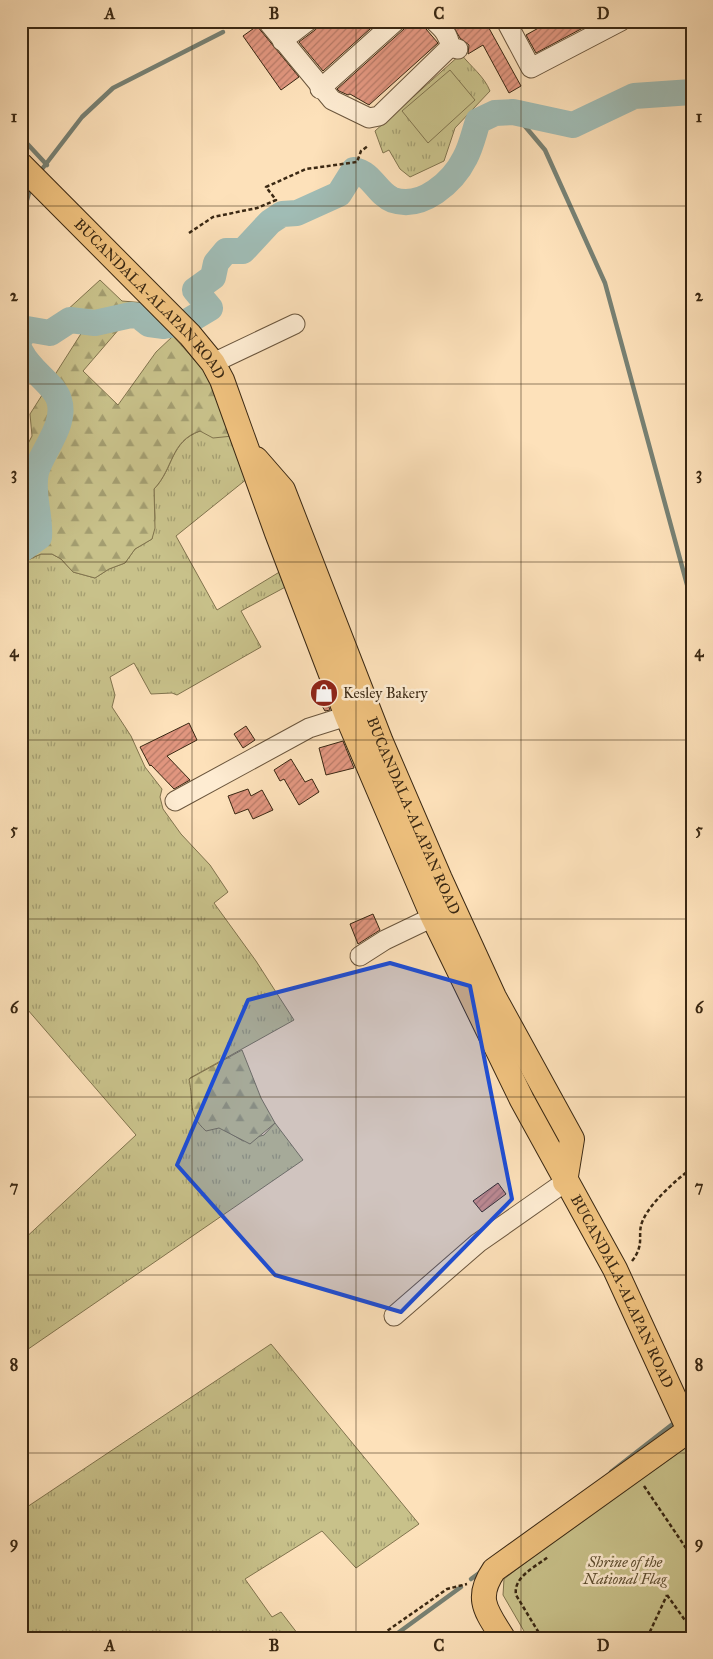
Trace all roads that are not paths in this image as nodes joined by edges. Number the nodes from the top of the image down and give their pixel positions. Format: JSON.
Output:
{"nodes":[{"id":1,"x":267,"y":21,"type":"edge"},
{"id":2,"x":308,"y":21,"type":"edge"},
{"id":3,"x":396,"y":21,"type":"edge"},
{"id":4,"x":434,"y":21,"type":"edge"},
{"id":5,"x":621,"y":21,"type":"edge"},
{"id":6,"x":510,"y":23,"type":"edge"},
{"id":7,"x":282,"y":41,"type":"junction"},
{"id":8,"x":320,"y":89,"type":"junction"},
{"id":9,"x":21,"y":165,"type":"edge"},
{"id":10,"x":295,"y":324,"type":"dead end"},
{"id":11,"x":213,"y":363,"type":"junction"},
{"id":12,"x":251,"y":457,"type":"junction"},
{"id":13,"x":346,"y":716,"type":"junction"},
{"id":14,"x":175,"y":800,"type":"dead end"},
{"id":15,"x":433,"y":918,"type":"junction"},
{"id":16,"x":360,"y":956,"type":"dead end"},
{"id":17,"x":566,"y":1182,"type":"junction"},
{"id":18,"x":394,"y":1316,"type":"dead end"},
{"id":19,"x":691,"y":1429,"type":"edge"},
{"id":20,"x":504,"y":1638,"type":"edge"}],
"edges":[{"from":1,"to":7,"type":"street"},
{"from":2,"to":7,"type":"street"},
{"from":3,"to":8,"type":"street"},
{"from":4,"to":8,"type":"street"},
{"from":5,"to":6,"type":"street"},
{"from":7,"to":8,"type":"street"},
{"from":9,"to":11,"type":"main road","name":"BUCANDALA-ALAPAN ROAD"},
{"from":10,"to":11,"type":"street"},
{"from":11,"to":12,"type":"main road","name":"BUCANDALA-ALAPAN ROAD"},
{"from":12,"to":13,"type":"main road","name":"BUCANDALA-ALAPAN ROAD"},
{"from":12,"to":17,"type":"main road","name":"BUCANDALA-ALAPAN ROAD"},
{"from":13,"to":14,"type":"street"},
{"from":13,"to":15,"type":"main road","name":"BUCANDALA-ALAPAN ROAD"},
{"from":15,"to":16,"type":"street"},
{"from":15,"to":17,"type":"main road","name":"BUCANDALA-ALAPAN ROAD"},
{"from":17,"to":18,"type":"street"},
{"from":17,"to":19,"type":"main road","name":"BUCANDALA-ALAPAN ROAD"},
{"from":19,"to":20,"type":"main road","name":"BUCANDALA-ALAPAN ROAD"}]}
